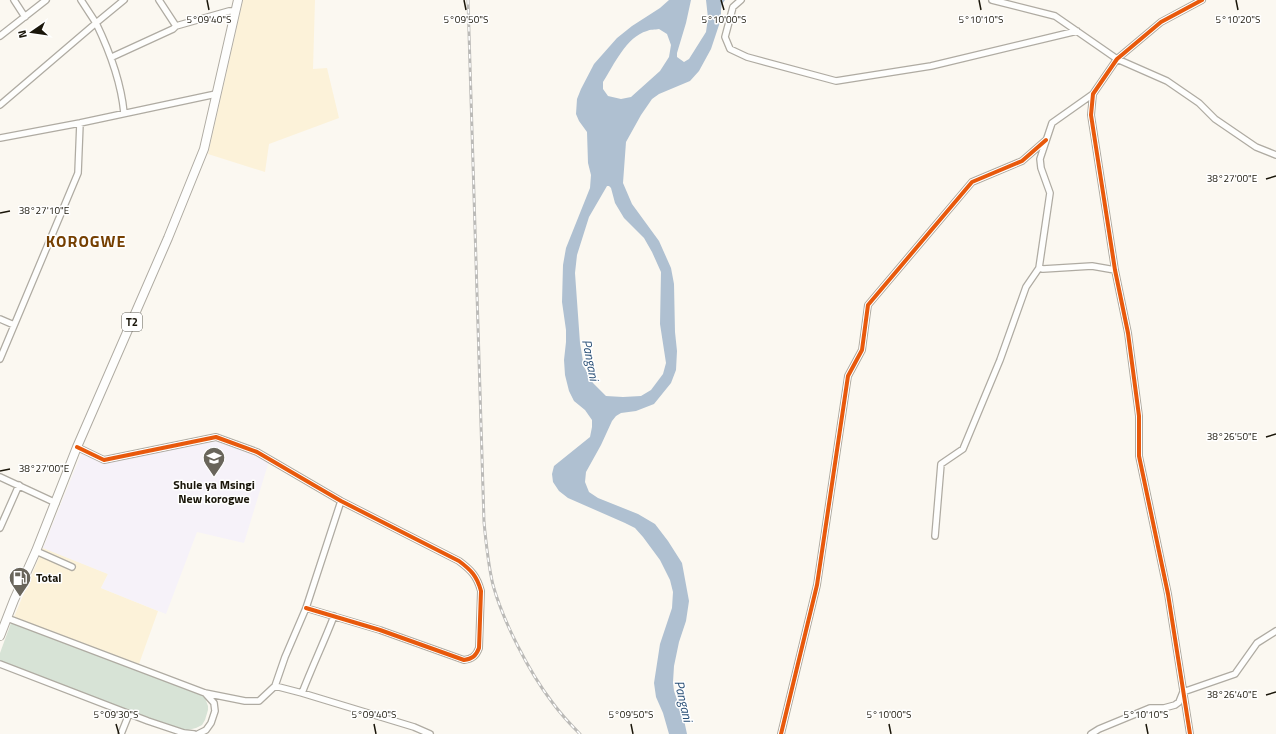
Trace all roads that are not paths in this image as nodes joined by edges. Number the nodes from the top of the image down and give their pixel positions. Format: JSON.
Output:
{"nodes":[{"id":1,"x":14,"y":0,"type":"edge"},
{"id":2,"x":46,"y":0,"type":"edge"},
{"id":3,"x":81,"y":0,"type":"edge"},
{"id":4,"x":124,"y":0,"type":"edge"},
{"id":5,"x":159,"y":0,"type":"edge"},
{"id":6,"x":238,"y":0,"type":"edge"},
{"id":7,"x":741,"y":0,"type":"edge"},
{"id":8,"x":992,"y":0,"type":"edge"},
{"id":9,"x":1202,"y":0,"type":"edge"},
{"id":10,"x":235,"y":11,"type":"junction"},
{"id":11,"x":25,"y":17,"type":"junction"},
{"id":12,"x":96,"y":23,"type":"junction"},
{"id":13,"x":176,"y":26,"type":"junction"},
{"id":14,"x":1077,"y":31,"type":"junction"},
{"id":15,"x":0,"y":36,"type":"edge"},
{"id":16,"x":112,"y":57,"type":"junction"},
{"id":17,"x":1117,"y":59,"type":"junction"},
{"id":18,"x":216,"y":94,"type":"junction"},
{"id":19,"x":1093,"y":94,"type":"junction"},
{"id":20,"x":0,"y":105,"type":"edge"},
{"id":21,"x":124,"y":113,"type":"junction"},
{"id":22,"x":80,"y":123,"type":"junction"},
{"id":23,"x":0,"y":138,"type":"edge"},
{"id":24,"x":1046,"y":140,"type":"junction"},
{"id":25,"x":1276,"y":155,"type":"edge"},
{"id":26,"x":1039,"y":268,"type":"junction"},
{"id":27,"x":1115,"y":270,"type":"junction"},
{"id":28,"x":0,"y":319,"type":"edge"},
{"id":29,"x":14,"y":325,"type":"junction"},
{"id":30,"x":0,"y":358,"type":"edge"},
{"id":31,"x":77,"y":447,"type":"junction"},
{"id":32,"x":0,"y":477,"type":"edge"},
{"id":33,"x":18,"y":485,"type":"junction"},
{"id":34,"x":341,"y":501,"type":"junction"},
{"id":35,"x":56,"y":503,"type":"junction"},
{"id":36,"x":0,"y":528,"type":"edge"},
{"id":37,"x":935,"y":536,"type":"dead end"},
{"id":38,"x":36,"y":551,"type":"junction"},
{"id":39,"x":72,"y":566,"type":"dead end"},
{"id":40,"x":306,"y":608,"type":"junction"},
{"id":41,"x":334,"y":616,"type":"junction"},
{"id":42,"x":7,"y":618,"type":"junction"},
{"id":43,"x":1276,"y":631,"type":"edge"},
{"id":44,"x":0,"y":636,"type":"edge"},
{"id":45,"x":0,"y":664,"type":"edge"},
{"id":46,"x":275,"y":686,"type":"junction"},
{"id":47,"x":1183,"y":692,"type":"junction"},
{"id":48,"x":205,"y":693,"type":"junction"},
{"id":49,"x":302,"y":693,"type":"junction"},
{"id":50,"x":129,"y":714,"type":"junction"},
{"id":51,"x":121,"y":734,"type":"edge"},
{"id":52,"x":184,"y":734,"type":"edge"},
{"id":53,"x":194,"y":734,"type":"edge"},
{"id":54,"x":198,"y":734,"type":"edge"},
{"id":55,"x":430,"y":734,"type":"edge"},
{"id":56,"x":781,"y":734,"type":"edge"},
{"id":57,"x":1091,"y":734,"type":"edge"},
{"id":58,"x":1190,"y":734,"type":"edge"}],
"edges":[{"from":1,"to":11,"type":"street"},
{"from":2,"to":11,"type":"street"},
{"from":3,"to":12,"type":"street"},
{"from":4,"to":12,"type":"street"},
{"from":5,"to":13,"type":"street"},
{"from":6,"to":10,"type":"highway","number":"T2"},
{"from":7,"to":14,"type":"street"},
{"from":8,"to":14,"type":"street"},
{"from":9,"to":17,"type":"street"},
{"from":10,"to":13,"type":"street"},
{"from":10,"to":18,"type":"highway","number":"T2"},
{"from":11,"to":15,"type":"street"},
{"from":12,"to":16,"type":"street"},
{"from":12,"to":20,"type":"street"},
{"from":13,"to":16,"type":"street"},
{"from":14,"to":17,"type":"street"},
{"from":16,"to":21,"type":"street"},
{"from":17,"to":19,"type":"street"},
{"from":17,"to":25,"type":"street"},
{"from":18,"to":21,"type":"street"},
{"from":18,"to":31,"type":"highway","number":"T2"},
{"from":19,"to":24,"type":"street"},
{"from":19,"to":27,"type":"street"},
{"from":21,"to":22,"type":"street"},
{"from":22,"to":23,"type":"street"},
{"from":22,"to":29,"type":"street"},
{"from":24,"to":26,"type":"street"},
{"from":24,"to":56,"type":"street"},
{"from":26,"to":27,"type":"street"},
{"from":26,"to":37,"type":"street"},
{"from":27,"to":47,"type":"street"},
{"from":28,"to":29,"type":"street"},
{"from":29,"to":30,"type":"street"},
{"from":31,"to":34,"type":"street"},
{"from":31,"to":35,"type":"highway","number":"T2"},
{"from":32,"to":33,"type":"street"},
{"from":33,"to":35,"type":"street"},
{"from":33,"to":36,"type":"street"},
{"from":34,"to":40,"type":"street"},
{"from":34,"to":41,"type":"street"},
{"from":35,"to":38,"type":"highway","number":"T2"},
{"from":38,"to":39,"type":"street"},
{"from":38,"to":42,"type":"highway","number":"T2"},
{"from":40,"to":41,"type":"street"},
{"from":40,"to":46,"type":"street"},
{"from":41,"to":49,"type":"street"},
{"from":42,"to":44,"type":"highway","number":"T2"},
{"from":42,"to":48,"type":"street"},
{"from":43,"to":47,"type":"street"},
{"from":45,"to":50,"type":"street"},
{"from":46,"to":48,"type":"street"},
{"from":46,"to":49,"type":"street"},
{"from":47,"to":57,"type":"street"},
{"from":47,"to":58,"type":"street"},
{"from":48,"to":54,"type":"street"},
{"from":49,"to":55,"type":"street"},
{"from":50,"to":51,"type":"street"},
{"from":50,"to":52,"type":"street"},
{"from":52,"to":53,"type":"street"}]}
